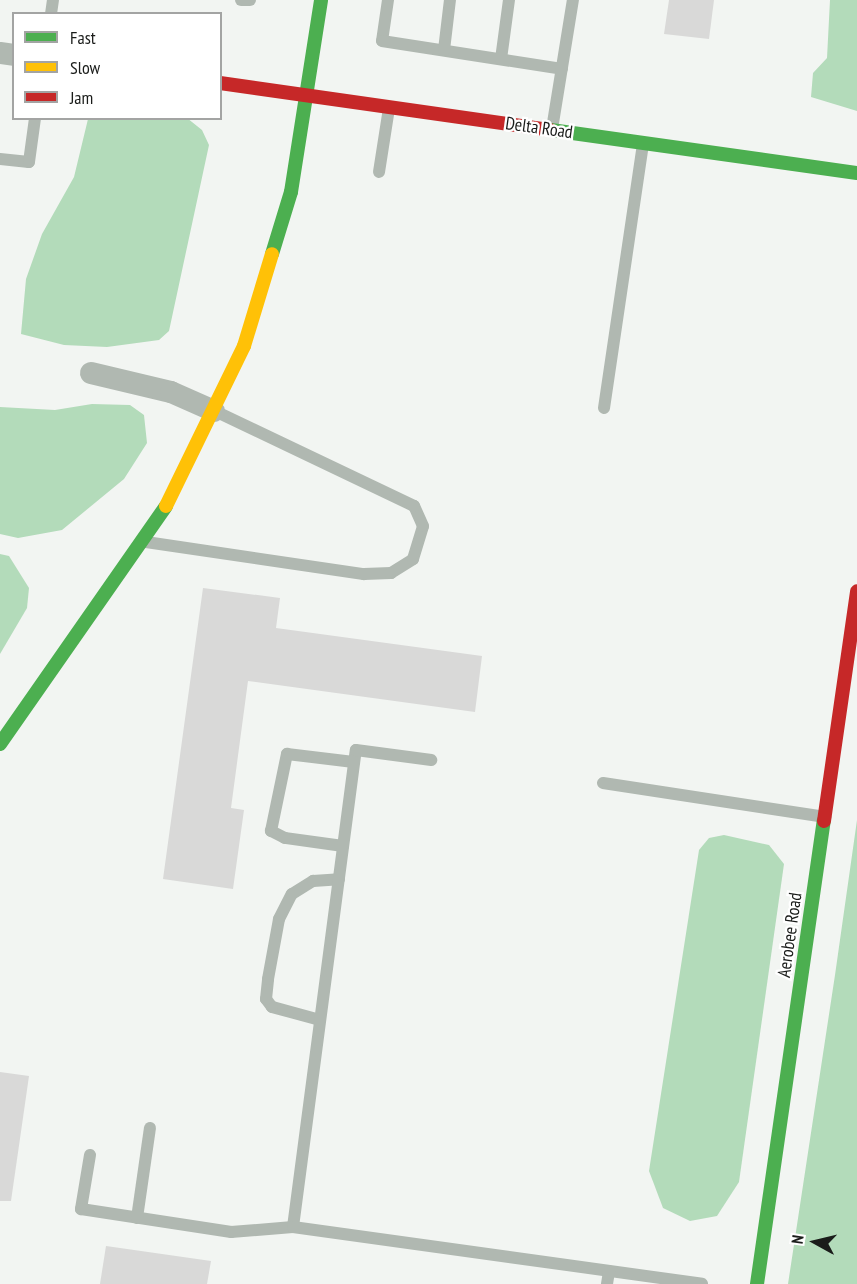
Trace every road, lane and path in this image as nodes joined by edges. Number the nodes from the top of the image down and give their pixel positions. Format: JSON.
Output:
{"nodes":[{"id":1,"x":241,"y":0,"type":"edge"},
{"id":2,"x":250,"y":0,"type":"edge"},
{"id":3,"x":321,"y":0,"type":"edge"},
{"id":4,"x":388,"y":0,"type":"edge"},
{"id":5,"x":450,"y":0,"type":"edge"},
{"id":6,"x":509,"y":0,"type":"edge"},
{"id":7,"x":573,"y":0,"type":"edge"},
{"id":8,"x":444,"y":50,"type":"junction"},
{"id":9,"x":501,"y":59,"type":"junction"},
{"id":10,"x":562,"y":69,"type":"junction"},
{"id":11,"x":222,"y":83,"type":"edge"},
{"id":12,"x":308,"y":95,"type":"junction"},
{"id":13,"x":389,"y":107,"type":"junction"},
{"id":14,"x":35,"y":120,"type":"edge"},
{"id":15,"x":552,"y":130,"type":"junction"},
{"id":16,"x":643,"y":143,"type":"junction"},
{"id":17,"x":0,"y":159,"type":"edge"},
{"id":18,"x":379,"y":172,"type":"dead end"},
{"id":19,"x":857,"y":173,"type":"edge"},
{"id":20,"x":91,"y":373,"type":"dead end"},
{"id":21,"x":604,"y":408,"type":"dead end"},
{"id":22,"x":214,"y":411,"type":"junction"},
{"id":23,"x":145,"y":541,"type":"junction"},
{"id":24,"x":857,"y":591,"type":"edge"},
{"id":25,"x":0,"y":744,"type":"edge"},
{"id":26,"x":431,"y":760,"type":"dead end"},
{"id":27,"x":354,"y":762,"type":"junction"},
{"id":28,"x":603,"y":783,"type":"dead end"},
{"id":29,"x":826,"y":818,"type":"junction"},
{"id":30,"x":343,"y":846,"type":"junction"},
{"id":31,"x":339,"y":879,"type":"junction"},
{"id":32,"x":320,"y":1020,"type":"junction"},
{"id":33,"x":150,"y":1128,"type":"dead end"},
{"id":34,"x":90,"y":1155,"type":"dead end"},
{"id":35,"x":137,"y":1218,"type":"junction"},
{"id":36,"x":293,"y":1227,"type":"junction"},
{"id":37,"x":609,"y":1271,"type":"junction"},
{"id":38,"x":607,"y":1284,"type":"edge"},
{"id":39,"x":702,"y":1284,"type":"edge"},
{"id":40,"x":757,"y":1284,"type":"edge"}],
"edges":[{"from":1,"to":2,"type":"lane"},
{"from":3,"to":12,"type":"street"},
{"from":4,"to":8,"type":"lane"},
{"from":5,"to":8,"type":"lane"},
{"from":6,"to":9,"type":"lane"},
{"from":7,"to":10,"type":"lane"},
{"from":8,"to":9,"type":"lane"},
{"from":9,"to":10,"type":"lane"},
{"from":10,"to":15,"type":"lane"},
{"from":11,"to":12,"type":"street","name":"Delta Road"},
{"from":12,"to":13,"type":"street","name":"Delta Road"},
{"from":12,"to":22,"type":"street"},
{"from":13,"to":15,"type":"street","name":"Delta Road"},
{"from":13,"to":18,"type":"lane"},
{"from":14,"to":17,"type":"lane"},
{"from":15,"to":16,"type":"street","name":"Delta Road"},
{"from":16,"to":19,"type":"street","name":"Delta Road"},
{"from":16,"to":21,"type":"lane"},
{"from":20,"to":22,"type":"street"},
{"from":22,"to":23,"type":"street"},
{"from":22,"to":23,"type":"lane"},
{"from":23,"to":25,"type":"street"},
{"from":24,"to":29,"type":"street","name":"Aerobee Road"},
{"from":26,"to":27,"type":"lane"},
{"from":27,"to":30,"type":"lane"},
{"from":27,"to":30,"type":"lane"},
{"from":28,"to":29,"type":"lane"},
{"from":29,"to":40,"type":"street","name":"Aerobee Road"},
{"from":30,"to":31,"type":"lane"},
{"from":31,"to":32,"type":"lane"},
{"from":31,"to":32,"type":"lane"},
{"from":32,"to":36,"type":"lane"},
{"from":33,"to":35,"type":"lane"},
{"from":34,"to":35,"type":"lane"},
{"from":35,"to":36,"type":"lane"},
{"from":36,"to":37,"type":"lane"},
{"from":37,"to":38,"type":"lane"},
{"from":37,"to":39,"type":"lane"}]}
